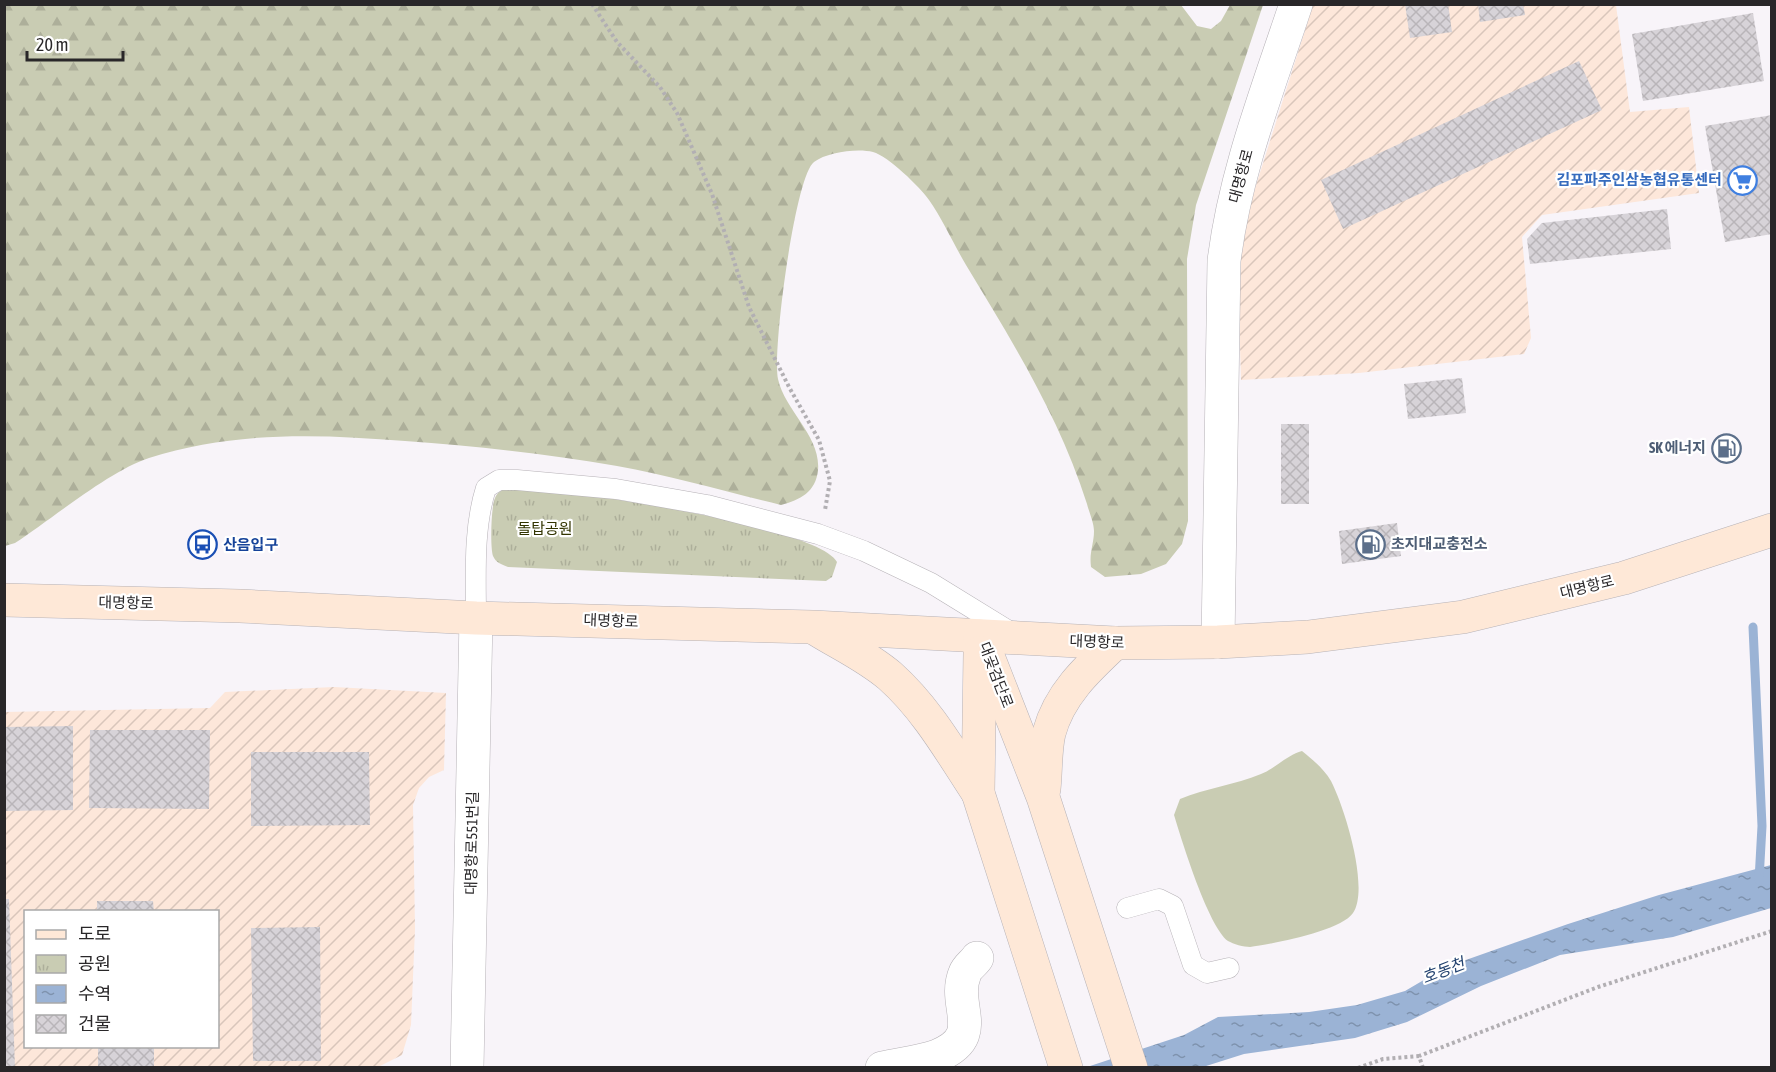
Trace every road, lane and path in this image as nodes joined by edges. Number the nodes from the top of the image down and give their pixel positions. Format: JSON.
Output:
{"nodes":[{"id":1,"x":592,"y":4,"type":"edge"},
{"id":2,"x":1296,"y":4,"type":"edge"},
{"id":3,"x":1772,"y":530,"type":"edge"},
{"id":4,"x":818,"y":534,"type":"junction"},
{"id":5,"x":4,"y":600,"type":"edge"},
{"id":6,"x":476,"y":618,"type":"junction"},
{"id":7,"x":813,"y":627,"type":"junction"},
{"id":8,"x":980,"y":636,"type":"junction"},
{"id":9,"x":1019,"y":638,"type":"junction"},
{"id":10,"x":1218,"y":642,"type":"junction"},
{"id":11,"x":1114,"y":644,"type":"junction"},
{"id":12,"x":978,"y":794,"type":"junction"},
{"id":13,"x":1043,"y":797,"type":"junction"},
{"id":14,"x":1127,"y":908,"type":"dead end"},
{"id":15,"x":1772,"y":931,"type":"edge"},
{"id":16,"x":977,"y":958,"type":"dead end"},
{"id":17,"x":1229,"y":968,"type":"dead end"},
{"id":18,"x":1419,"y":1056,"type":"junction"},
{"id":19,"x":467,"y":1068,"type":"edge"},
{"id":20,"x":882,"y":1068,"type":"edge"},
{"id":21,"x":1066,"y":1068,"type":"edge"},
{"id":22,"x":1131,"y":1068,"type":"edge"},
{"id":23,"x":1358,"y":1068,"type":"edge"},
{"id":24,"x":1423,"y":1068,"type":"edge"}],
"edges":[{"from":1,"to":4,"type":"path"},
{"from":2,"to":10,"type":"street","name":"대명항로"},
{"from":3,"to":10,"type":"main road","name":"대명항로"},
{"from":4,"to":6,"type":"lane"},
{"from":4,"to":9,"type":"lane"},
{"from":5,"to":6,"type":"main road","name":"대명항로"},
{"from":6,"to":7,"type":"main road","name":"대명항로"},
{"from":6,"to":19,"type":"street","name":"대명항로551번길"},
{"from":7,"to":8,"type":"main road","name":"대명항로"},
{"from":7,"to":12,"type":"main road"},
{"from":8,"to":9,"type":"main road","name":"대명항로"},
{"from":8,"to":12,"type":"main road","name":"대곶검단로"},
{"from":8,"to":13,"type":"main road","name":"대곶검단로"},
{"from":9,"to":11,"type":"main road","name":"대명항로"},
{"from":10,"to":11,"type":"main road","name":"대명항로"},
{"from":11,"to":13,"type":"main road"},
{"from":12,"to":21,"type":"main road","name":"대곶검단로"},
{"from":13,"to":22,"type":"main road","name":"대곶검단로"},
{"from":14,"to":17,"type":"lane"},
{"from":15,"to":18,"type":"path"},
{"from":16,"to":20,"type":"street"},
{"from":18,"to":23,"type":"path"},
{"from":18,"to":24,"type":"path"}]}
